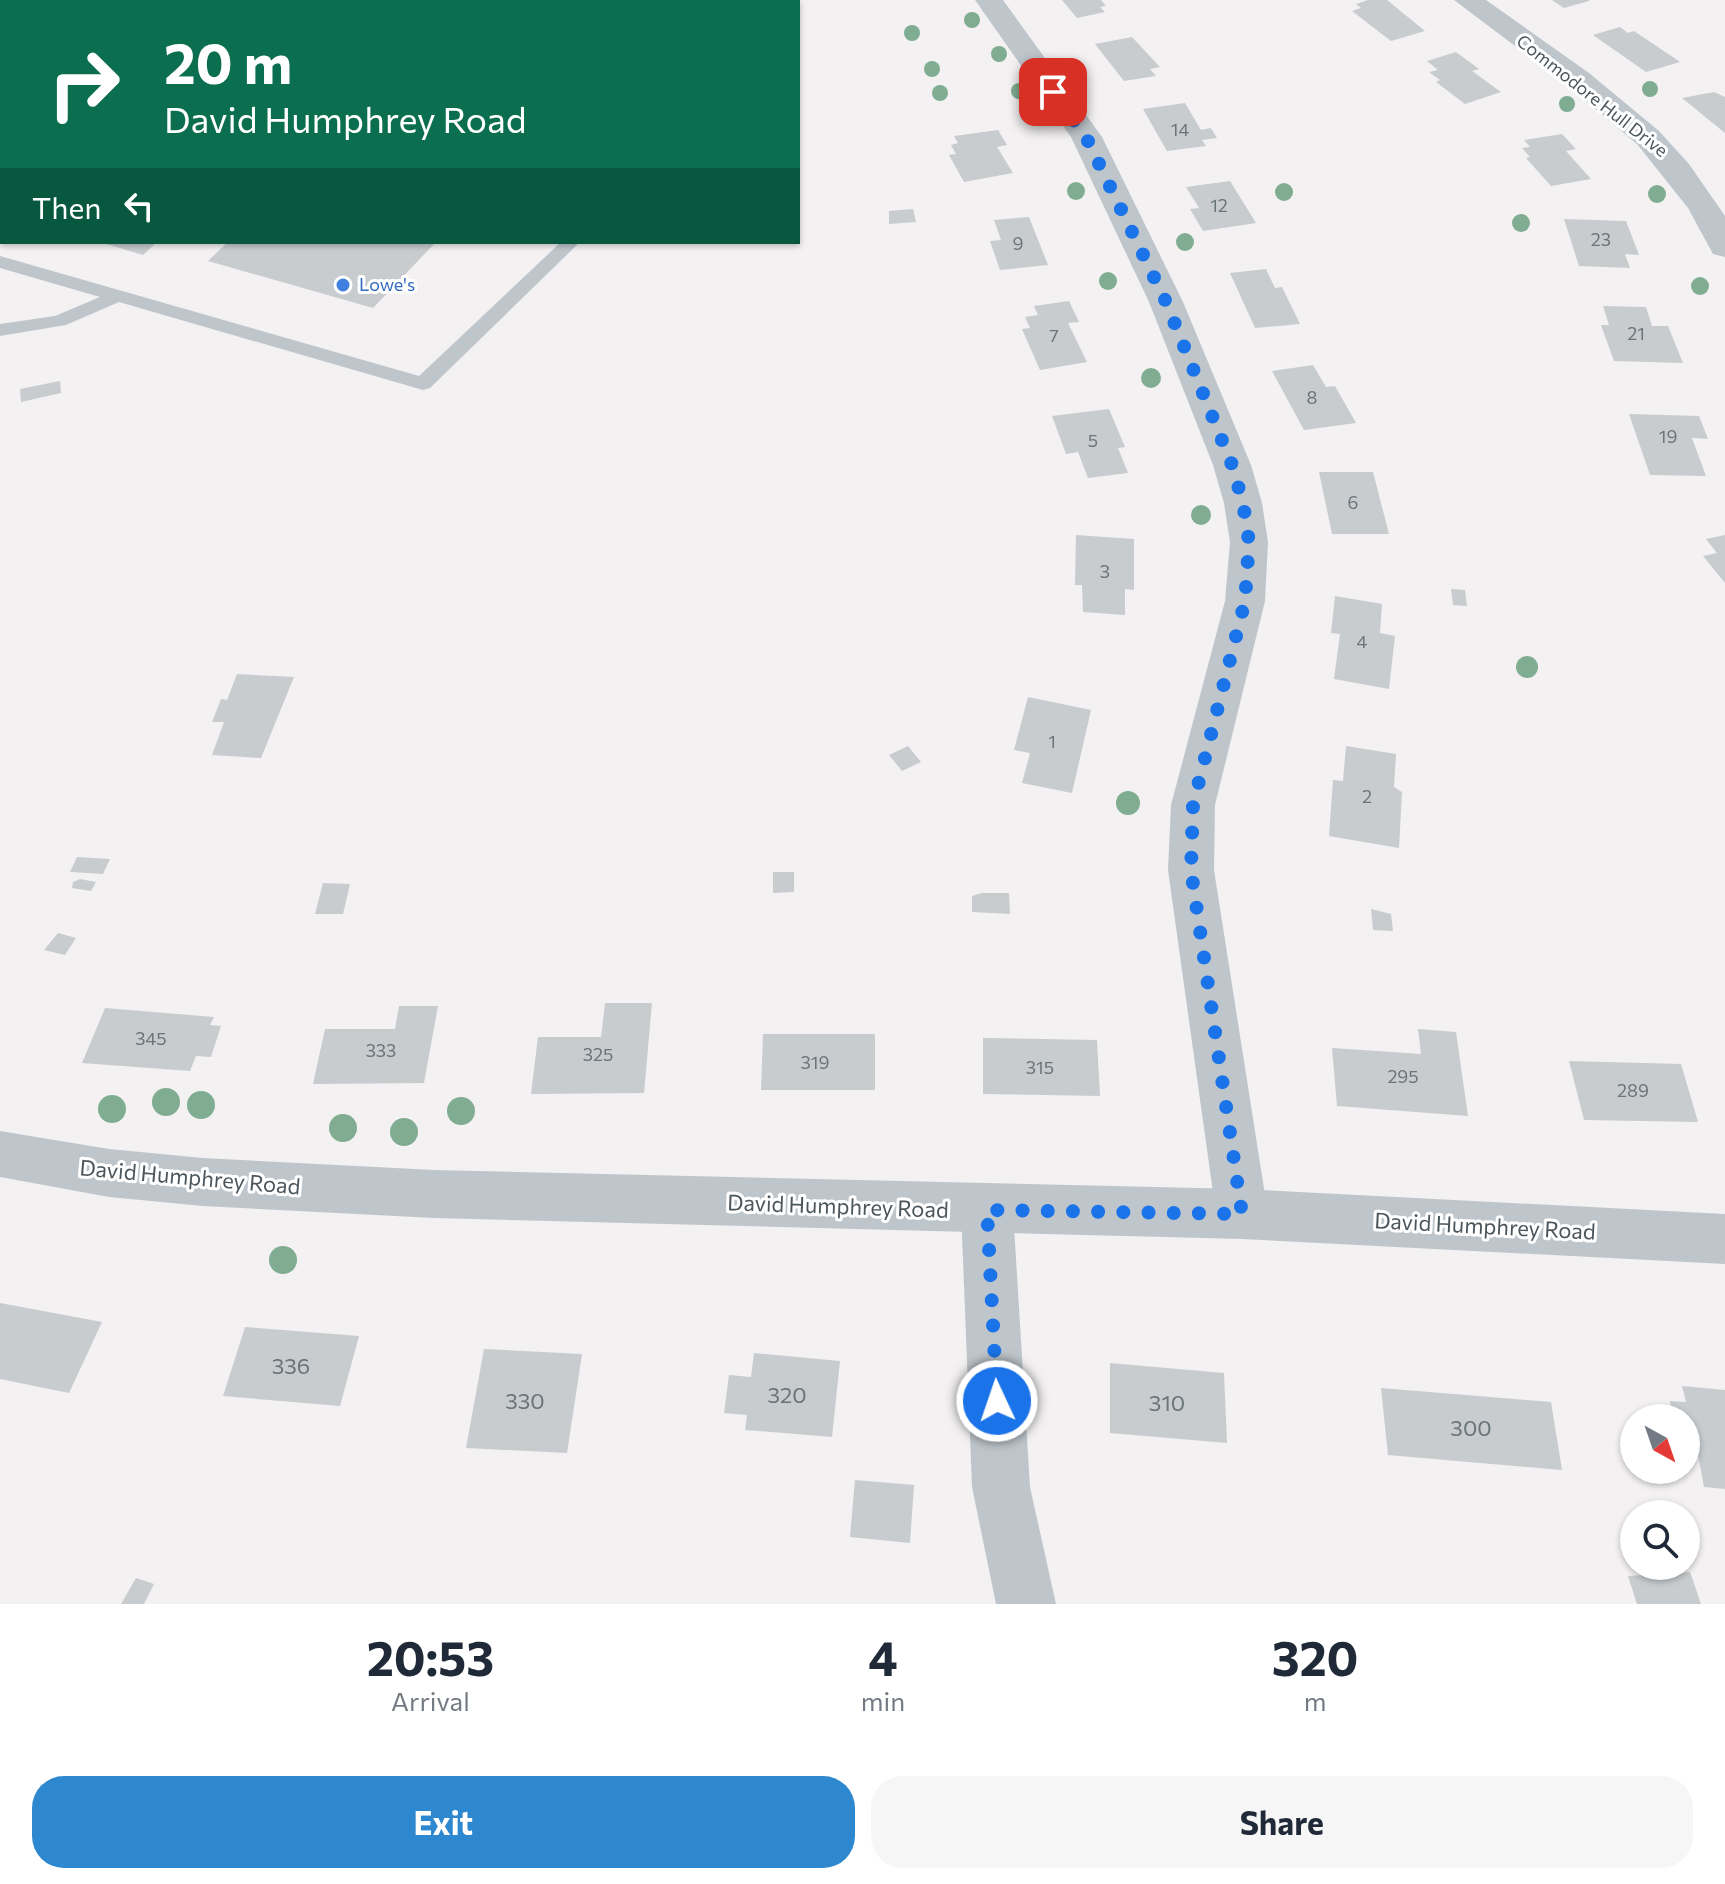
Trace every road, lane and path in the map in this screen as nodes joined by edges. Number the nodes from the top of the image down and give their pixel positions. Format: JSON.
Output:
{"nodes":[{"id":1,"x":989,"y":0,"type":"edge"},
{"id":2,"x":1468,"y":0,"type":"edge"},
{"id":3,"x":569,"y":244,"type":"edge"},
{"id":4,"x":1725,"y":247,"type":"edge"},
{"id":5,"x":0,"y":262,"type":"edge"},
{"id":6,"x":118,"y":296,"type":"junction"},
{"id":7,"x":0,"y":330,"type":"edge"},
{"id":8,"x":0,"y":1154,"type":"edge"},
{"id":9,"x":987,"y":1210,"type":"junction"},
{"id":10,"x":1242,"y":1214,"type":"junction"},
{"id":11,"x":1725,"y":1239,"type":"edge"},
{"id":12,"x":1026,"y":1604,"type":"edge"}],
"edges":[{"from":1,"to":10,"type":"street"},
{"from":2,"to":4,"type":"street","name":"Commodore Hull Drive"},
{"from":3,"to":6,"type":"lane"},
{"from":5,"to":6,"type":"lane"},
{"from":6,"to":7,"type":"lane"},
{"from":8,"to":9,"type":"street","name":"David Humphrey Road"},
{"from":9,"to":10,"type":"street","name":"David Humphrey Road"},
{"from":9,"to":12,"type":"street"},
{"from":10,"to":11,"type":"street","name":"David Humphrey Road"}]}
